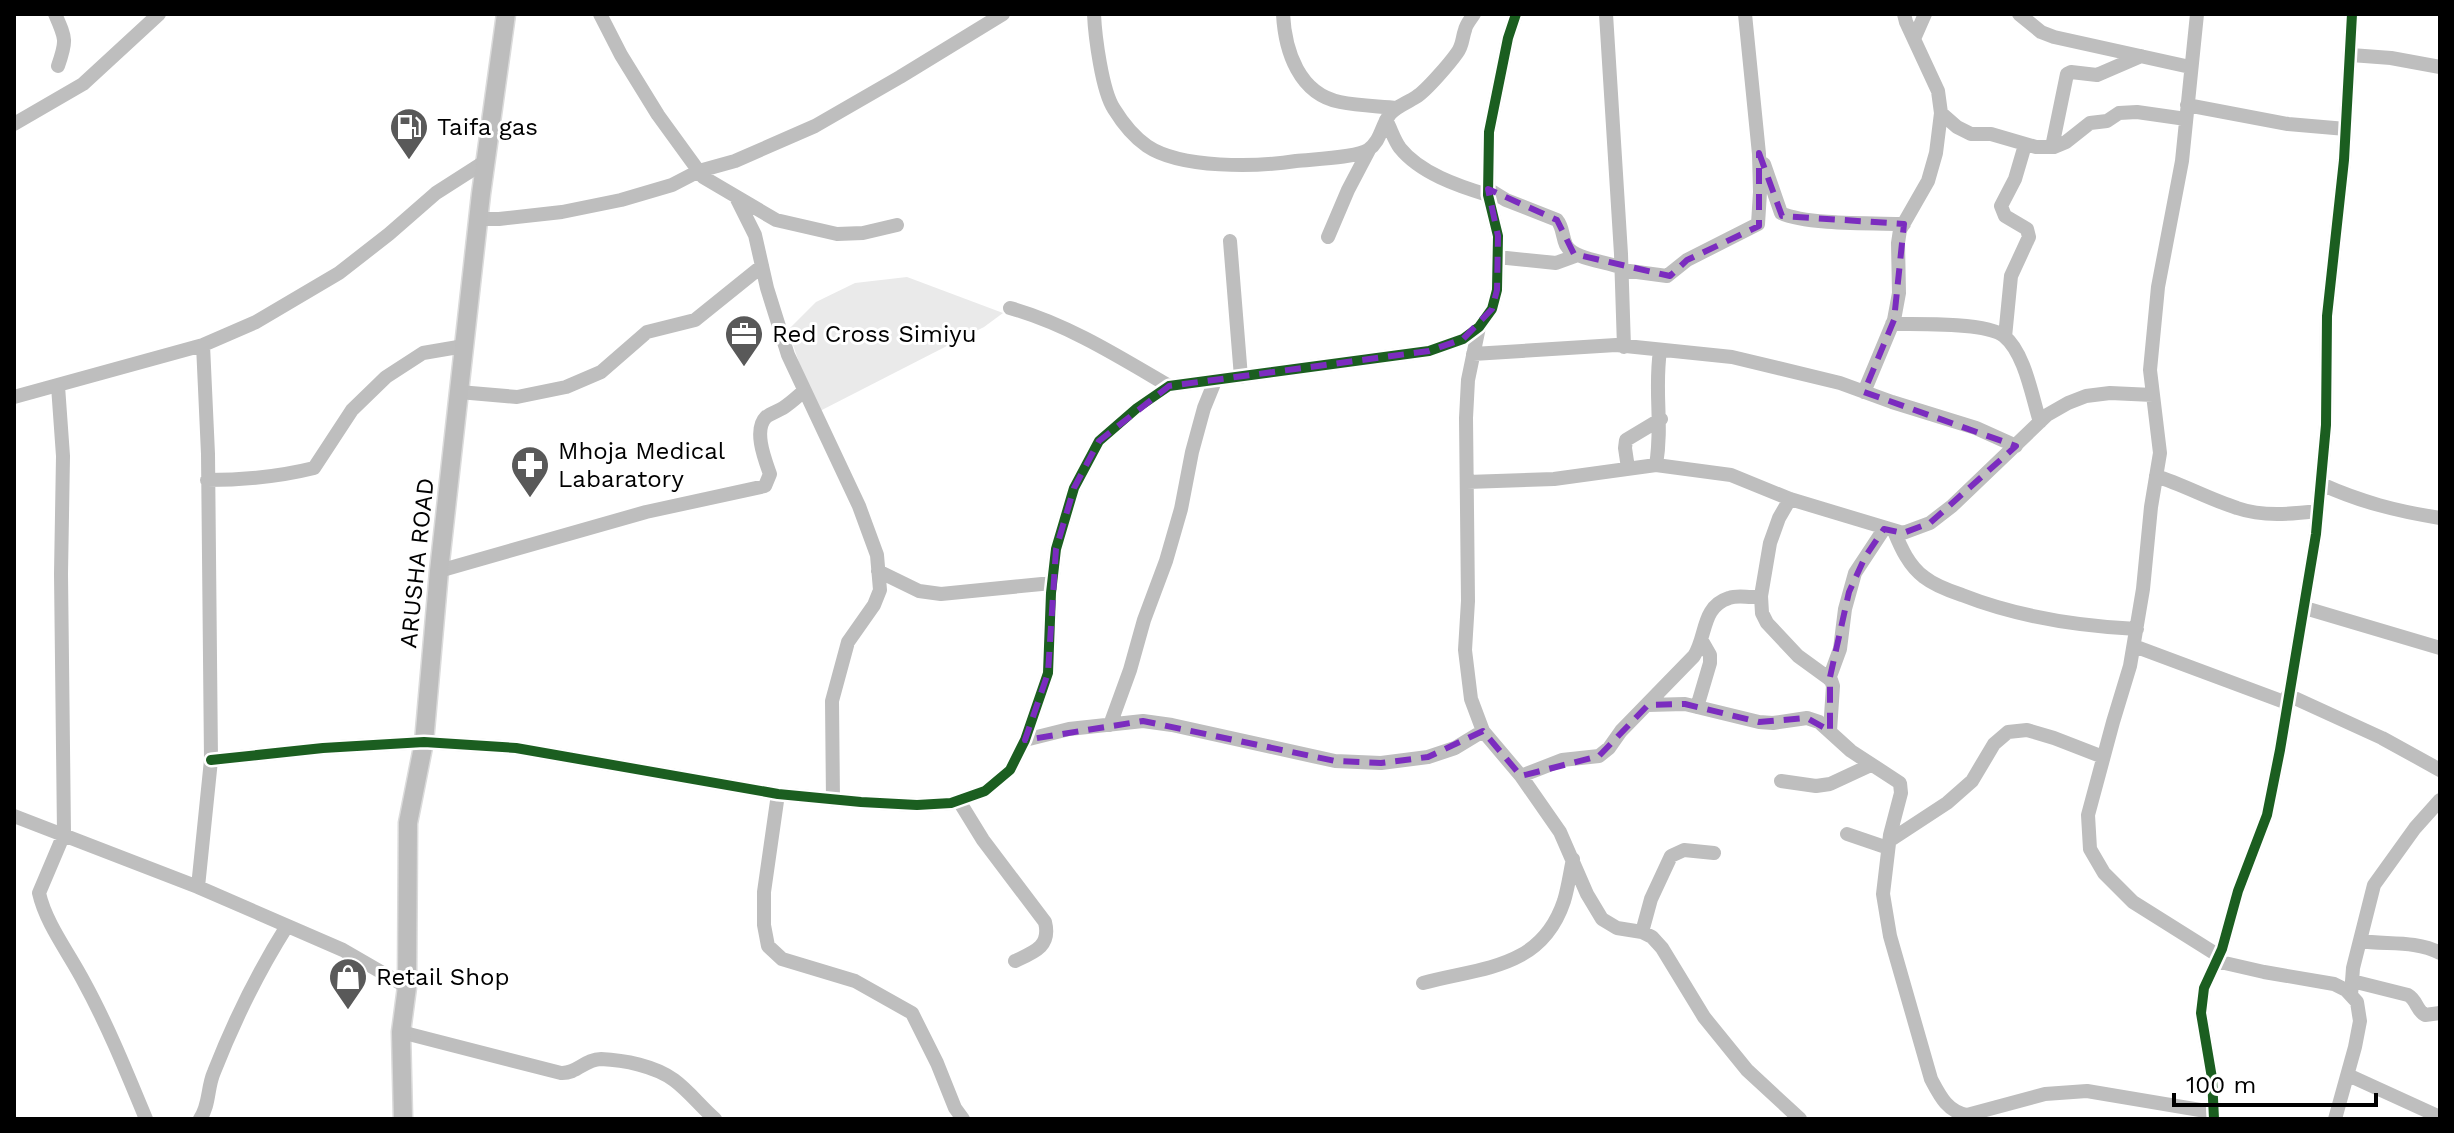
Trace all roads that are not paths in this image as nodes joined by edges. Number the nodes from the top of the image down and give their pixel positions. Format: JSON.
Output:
{"nodes":[{"id":1,"x":55,"y":14,"type":"edge"},
{"id":2,"x":159,"y":14,"type":"edge"},
{"id":3,"x":506,"y":14,"type":"edge"},
{"id":4,"x":600,"y":14,"type":"edge"},
{"id":5,"x":1003,"y":14,"type":"edge"},
{"id":6,"x":1094,"y":14,"type":"edge"},
{"id":7,"x":1283,"y":14,"type":"edge"},
{"id":8,"x":1474,"y":14,"type":"edge"},
{"id":9,"x":1516,"y":14,"type":"edge"},
{"id":10,"x":1606,"y":14,"type":"edge"},
{"id":11,"x":1745,"y":14,"type":"edge"},
{"id":12,"x":1904,"y":14,"type":"edge"},
{"id":13,"x":1925,"y":14,"type":"edge"},
{"id":14,"x":2019,"y":14,"type":"edge"},
{"id":15,"x":2197,"y":14,"type":"edge"},
{"id":16,"x":2352,"y":14,"type":"edge"},
{"id":17,"x":1914,"y":39,"type":"junction"},
{"id":18,"x":2351,"y":55,"type":"junction"},
{"id":19,"x":2141,"y":56,"type":"junction"},
{"id":20,"x":58,"y":66,"type":"dead end"},
{"id":21,"x":2190,"y":67,"type":"junction"},
{"id":22,"x":2440,"y":67,"type":"edge"},
{"id":23,"x":1397,"y":108,"type":"junction"},
{"id":24,"x":2186,"y":112,"type":"junction"},
{"id":25,"x":1941,"y":113,"type":"junction"},
{"id":26,"x":1386,"y":120,"type":"junction"},
{"id":27,"x":14,"y":124,"type":"edge"},
{"id":28,"x":2346,"y":129,"type":"junction"},
{"id":29,"x":2025,"y":145,"type":"junction"},
{"id":30,"x":2052,"y":147,"type":"junction"},
{"id":31,"x":1369,"y":149,"type":"junction"},
{"id":32,"x":1759,"y":153,"type":"junction"},
{"id":33,"x":486,"y":161,"type":"junction"},
{"id":34,"x":699,"y":171,"type":"junction"},
{"id":35,"x":1488,"y":192,"type":"junction"},
{"id":36,"x":736,"y":197,"type":"junction"},
{"id":37,"x":479,"y":219,"type":"junction"},
{"id":38,"x":1904,"y":224,"type":"junction"},
{"id":39,"x":897,"y":225,"type":"dead end"},
{"id":40,"x":1328,"y":237,"type":"dead end"},
{"id":41,"x":1230,"y":241,"type":"dead end"},
{"id":42,"x":1578,"y":255,"type":"junction"},
{"id":43,"x":1497,"y":257,"type":"junction"},
{"id":44,"x":762,"y":266,"type":"junction"},
{"id":45,"x":1622,"y":269,"type":"junction"},
{"id":46,"x":1010,"y":308,"type":"dead end"},
{"id":47,"x":1892,"y":324,"type":"junction"},
{"id":48,"x":1479,"y":327,"type":"junction"},
{"id":49,"x":2005,"y":337,"type":"junction"},
{"id":50,"x":203,"y":345,"type":"junction"},
{"id":51,"x":464,"y":346,"type":"junction"},
{"id":52,"x":1624,"y":347,"type":"junction"},
{"id":53,"x":1660,"y":351,"type":"junction"},
{"id":54,"x":1473,"y":354,"type":"junction"},
{"id":55,"x":1241,"y":377,"type":"junction"},
{"id":56,"x":1215,"y":381,"type":"junction"},
{"id":57,"x":58,"y":386,"type":"junction"},
{"id":58,"x":1169,"y":386,"type":"junction"},
{"id":59,"x":804,"y":391,"type":"junction"},
{"id":60,"x":459,"y":392,"type":"junction"},
{"id":61,"x":1864,"y":392,"type":"junction"},
{"id":62,"x":2153,"y":395,"type":"junction"},
{"id":63,"x":14,"y":397,"type":"edge"},
{"id":64,"x":1661,"y":419,"type":"junction"},
{"id":65,"x":2040,"y":422,"type":"junction"},
{"id":66,"x":2016,"y":446,"type":"junction"},
{"id":67,"x":1656,"y":465,"type":"junction"},
{"id":68,"x":1628,"y":468,"type":"junction"},
{"id":69,"x":2156,"y":476,"type":"junction"},
{"id":70,"x":207,"y":480,"type":"junction"},
{"id":71,"x":1467,"y":482,"type":"junction"},
{"id":72,"x":2321,"y":484,"type":"junction"},
{"id":73,"x":1790,"y":499,"type":"junction"},
{"id":74,"x":2318,"y":511,"type":"junction"},
{"id":75,"x":2440,"y":518,"type":"edge"},
{"id":76,"x":1889,"y":530,"type":"junction"},
{"id":77,"x":439,"y":571,"type":"junction"},
{"id":78,"x":878,"y":571,"type":"junction"},
{"id":79,"x":1052,"y":583,"type":"junction"},
{"id":80,"x":1761,"y":596,"type":"junction"},
{"id":81,"x":2305,"y":608,"type":"junction"},
{"id":82,"x":2137,"y":629,"type":"junction"},
{"id":83,"x":1702,"y":641,"type":"junction"},
{"id":84,"x":2134,"y":646,"type":"junction"},
{"id":85,"x":2440,"y":648,"type":"edge"},
{"id":86,"x":1829,"y":679,"type":"junction"},
{"id":87,"x":2288,"y":699,"type":"junction"},
{"id":88,"x":1648,"y":705,"type":"junction"},
{"id":89,"x":1697,"y":707,"type":"junction"},
{"id":90,"x":1110,"y":725,"type":"junction"},
{"id":91,"x":1483,"y":731,"type":"junction"},
{"id":92,"x":1830,"y":731,"type":"junction"},
{"id":93,"x":1025,"y":740,"type":"junction"},
{"id":94,"x":424,"y":742,"type":"junction"},
{"id":95,"x":2103,"y":757,"type":"junction"},
{"id":96,"x":211,"y":760,"type":"junction"},
{"id":97,"x":1871,"y":765,"type":"junction"},
{"id":98,"x":2440,"y":770,"type":"edge"},
{"id":99,"x":1521,"y":776,"type":"junction"},
{"id":100,"x":1781,"y":781,"type":"dead end"},
{"id":101,"x":778,"y":794,"type":"junction"},
{"id":102,"x":833,"y":800,"type":"junction"},
{"id":103,"x":2440,"y":800,"type":"edge"},
{"id":104,"x":959,"y":801,"type":"junction"},
{"id":105,"x":14,"y":816,"type":"edge"},
{"id":106,"x":64,"y":834,"type":"junction"},
{"id":107,"x":1847,"y":834,"type":"dead end"},
{"id":108,"x":1888,"y":845,"type":"junction"},
{"id":109,"x":1714,"y":853,"type":"dead end"},
{"id":110,"x":1573,"y":858,"type":"junction"},
{"id":111,"x":198,"y":887,"type":"junction"},
{"id":112,"x":287,"y":926,"type":"junction"},
{"id":113,"x":1642,"y":932,"type":"junction"},
{"id":114,"x":2360,"y":941,"type":"junction"},
{"id":115,"x":2440,"y":953,"type":"edge"},
{"id":116,"x":2218,"y":958,"type":"junction"},
{"id":117,"x":1015,"y":961,"type":"dead end"},
{"id":118,"x":1423,"y":983,"type":"dead end"},
{"id":119,"x":407,"y":987,"type":"junction"},
{"id":120,"x":2351,"y":988,"type":"junction"},
{"id":121,"x":2440,"y":1013,"type":"edge"},
{"id":122,"x":401,"y":1032,"type":"junction"},
{"id":123,"x":2348,"y":1075,"type":"junction"},
{"id":124,"x":2006,"y":1112,"type":"edge"},
{"id":125,"x":2340,"y":1115,"type":"edge"},
{"id":126,"x":2213,"y":1116,"type":"edge"},
{"id":127,"x":2440,"y":1117,"type":"edge"},
{"id":128,"x":146,"y":1119,"type":"edge"},
{"id":129,"x":200,"y":1119,"type":"edge"},
{"id":130,"x":403,"y":1119,"type":"edge"},
{"id":131,"x":715,"y":1119,"type":"edge"},
{"id":132,"x":963,"y":1119,"type":"edge"},
{"id":133,"x":1800,"y":1119,"type":"edge"}],
"edges":[{"from":1,"to":20,"type":"street"},
{"from":2,"to":27,"type":"street"},
{"from":3,"to":33,"type":"main road","name":"ARUSHA ROAD"},
{"from":4,"to":34,"type":"street"},
{"from":5,"to":34,"type":"street"},
{"from":6,"to":31,"type":"street"},
{"from":7,"to":23,"type":"street"},
{"from":8,"to":23,"type":"street"},
{"from":9,"to":35,"type":"street"},
{"from":10,"to":45,"type":"street"},
{"from":11,"to":32,"type":"street"},
{"from":12,"to":17,"type":"street"},
{"from":13,"to":17,"type":"street"},
{"from":14,"to":19,"type":"street"},
{"from":15,"to":21,"type":"street"},
{"from":16,"to":18,"type":"street"},
{"from":17,"to":25,"type":"street"},
{"from":18,"to":22,"type":"street"},
{"from":18,"to":28,"type":"street"},
{"from":19,"to":21,"type":"street"},
{"from":19,"to":30,"type":"street"},
{"from":21,"to":24,"type":"street"},
{"from":23,"to":26,"type":"street"},
{"from":24,"to":28,"type":"street"},
{"from":24,"to":30,"type":"street"},
{"from":24,"to":62,"type":"street"},
{"from":25,"to":29,"type":"street"},
{"from":25,"to":38,"type":"street"},
{"from":26,"to":31,"type":"street"},
{"from":26,"to":35,"type":"street"},
{"from":28,"to":72,"type":"street"},
{"from":29,"to":30,"type":"street"},
{"from":29,"to":49,"type":"street"},
{"from":31,"to":40,"type":"street"},
{"from":32,"to":38,"type":"street"},
{"from":32,"to":45,"type":"street"},
{"from":33,"to":37,"type":"main road","name":"ARUSHA ROAD"},
{"from":33,"to":50,"type":"street"},
{"from":34,"to":36,"type":"street"},
{"from":34,"to":37,"type":"street"},
{"from":35,"to":42,"type":"street"},
{"from":35,"to":43,"type":"street"},
{"from":36,"to":39,"type":"street"},
{"from":36,"to":44,"type":"street"},
{"from":37,"to":51,"type":"main road","name":"ARUSHA ROAD"},
{"from":38,"to":47,"type":"street"},
{"from":41,"to":55,"type":"street"},
{"from":42,"to":43,"type":"street"},
{"from":42,"to":45,"type":"street"},
{"from":43,"to":48,"type":"street"},
{"from":44,"to":59,"type":"street"},
{"from":44,"to":60,"type":"street"},
{"from":45,"to":52,"type":"street"},
{"from":46,"to":58,"type":"street"},
{"from":47,"to":49,"type":"street"},
{"from":47,"to":61,"type":"street"},
{"from":48,"to":54,"type":"street"},
{"from":48,"to":55,"type":"street"},
{"from":49,"to":65,"type":"street"},
{"from":50,"to":57,"type":"street"},
{"from":50,"to":70,"type":"street"},
{"from":51,"to":60,"type":"main road","name":"ARUSHA ROAD"},
{"from":51,"to":70,"type":"street"},
{"from":52,"to":53,"type":"street"},
{"from":52,"to":54,"type":"street"},
{"from":53,"to":61,"type":"street"},
{"from":53,"to":64,"type":"street"},
{"from":54,"to":71,"type":"street"},
{"from":55,"to":56,"type":"street"},
{"from":56,"to":58,"type":"street"},
{"from":56,"to":90,"type":"street"},
{"from":57,"to":63,"type":"street"},
{"from":57,"to":106,"type":"street"},
{"from":58,"to":79,"type":"street"},
{"from":59,"to":77,"type":"street"},
{"from":59,"to":78,"type":"street"},
{"from":60,"to":77,"type":"main road","name":"ARUSHA ROAD"},
{"from":61,"to":66,"type":"street"},
{"from":62,"to":65,"type":"street"},
{"from":62,"to":69,"type":"street"},
{"from":64,"to":67,"type":"street"},
{"from":64,"to":68,"type":"street"},
{"from":65,"to":66,"type":"street"},
{"from":66,"to":76,"type":"street"},
{"from":67,"to":68,"type":"street"},
{"from":67,"to":73,"type":"street"},
{"from":68,"to":71,"type":"street"},
{"from":69,"to":74,"type":"street"},
{"from":69,"to":82,"type":"street"},
{"from":70,"to":96,"type":"street"},
{"from":71,"to":91,"type":"street"},
{"from":72,"to":74,"type":"street"},
{"from":72,"to":75,"type":"street"},
{"from":73,"to":76,"type":"street"},
{"from":73,"to":80,"type":"street"},
{"from":74,"to":81,"type":"street"},
{"from":76,"to":82,"type":"street"},
{"from":76,"to":86,"type":"street"},
{"from":77,"to":94,"type":"main road","name":"ARUSHA ROAD"},
{"from":78,"to":79,"type":"street"},
{"from":78,"to":102,"type":"street"},
{"from":79,"to":93,"type":"street"},
{"from":80,"to":83,"type":"street"},
{"from":80,"to":86,"type":"street"},
{"from":81,"to":85,"type":"street"},
{"from":81,"to":87,"type":"street"},
{"from":82,"to":84,"type":"street"},
{"from":83,"to":88,"type":"street"},
{"from":83,"to":89,"type":"street"},
{"from":84,"to":87,"type":"street"},
{"from":84,"to":95,"type":"street"},
{"from":86,"to":92,"type":"street"},
{"from":87,"to":98,"type":"street"},
{"from":87,"to":116,"type":"street"},
{"from":88,"to":89,"type":"street"},
{"from":88,"to":99,"type":"street"},
{"from":89,"to":92,"type":"street"},
{"from":90,"to":91,"type":"street"},
{"from":90,"to":93,"type":"street"},
{"from":91,"to":99,"type":"street"},
{"from":92,"to":97,"type":"street"},
{"from":93,"to":104,"type":"street"},
{"from":94,"to":96,"type":"street"},
{"from":94,"to":101,"type":"street"},
{"from":94,"to":119,"type":"main road","name":"ARUSHA ROAD"},
{"from":95,"to":108,"type":"street"},
{"from":95,"to":116,"type":"street"},
{"from":96,"to":111,"type":"street"},
{"from":97,"to":100,"type":"street"},
{"from":97,"to":108,"type":"street"},
{"from":99,"to":110,"type":"street"},
{"from":101,"to":102,"type":"street"},
{"from":101,"to":132,"type":"street"},
{"from":102,"to":104,"type":"street"},
{"from":103,"to":114,"type":"street"},
{"from":104,"to":117,"type":"street"},
{"from":105,"to":106,"type":"street"},
{"from":106,"to":111,"type":"street"},
{"from":106,"to":128,"type":"street"},
{"from":107,"to":108,"type":"street"},
{"from":108,"to":124,"type":"street"},
{"from":109,"to":113,"type":"street"},
{"from":110,"to":113,"type":"street"},
{"from":110,"to":118,"type":"street"},
{"from":111,"to":112,"type":"street"},
{"from":112,"to":119,"type":"street"},
{"from":112,"to":129,"type":"street"},
{"from":113,"to":133,"type":"street"},
{"from":114,"to":115,"type":"street"},
{"from":114,"to":120,"type":"street"},
{"from":116,"to":120,"type":"street"},
{"from":116,"to":126,"type":"street"},
{"from":119,"to":122,"type":"main road","name":"ARUSHA ROAD"},
{"from":120,"to":121,"type":"street"},
{"from":120,"to":123,"type":"street"},
{"from":122,"to":130,"type":"main road","name":"ARUSHA ROAD"},
{"from":122,"to":131,"type":"street"},
{"from":123,"to":125,"type":"street"},
{"from":123,"to":127,"type":"street"},
{"from":124,"to":126,"type":"street"}]}
